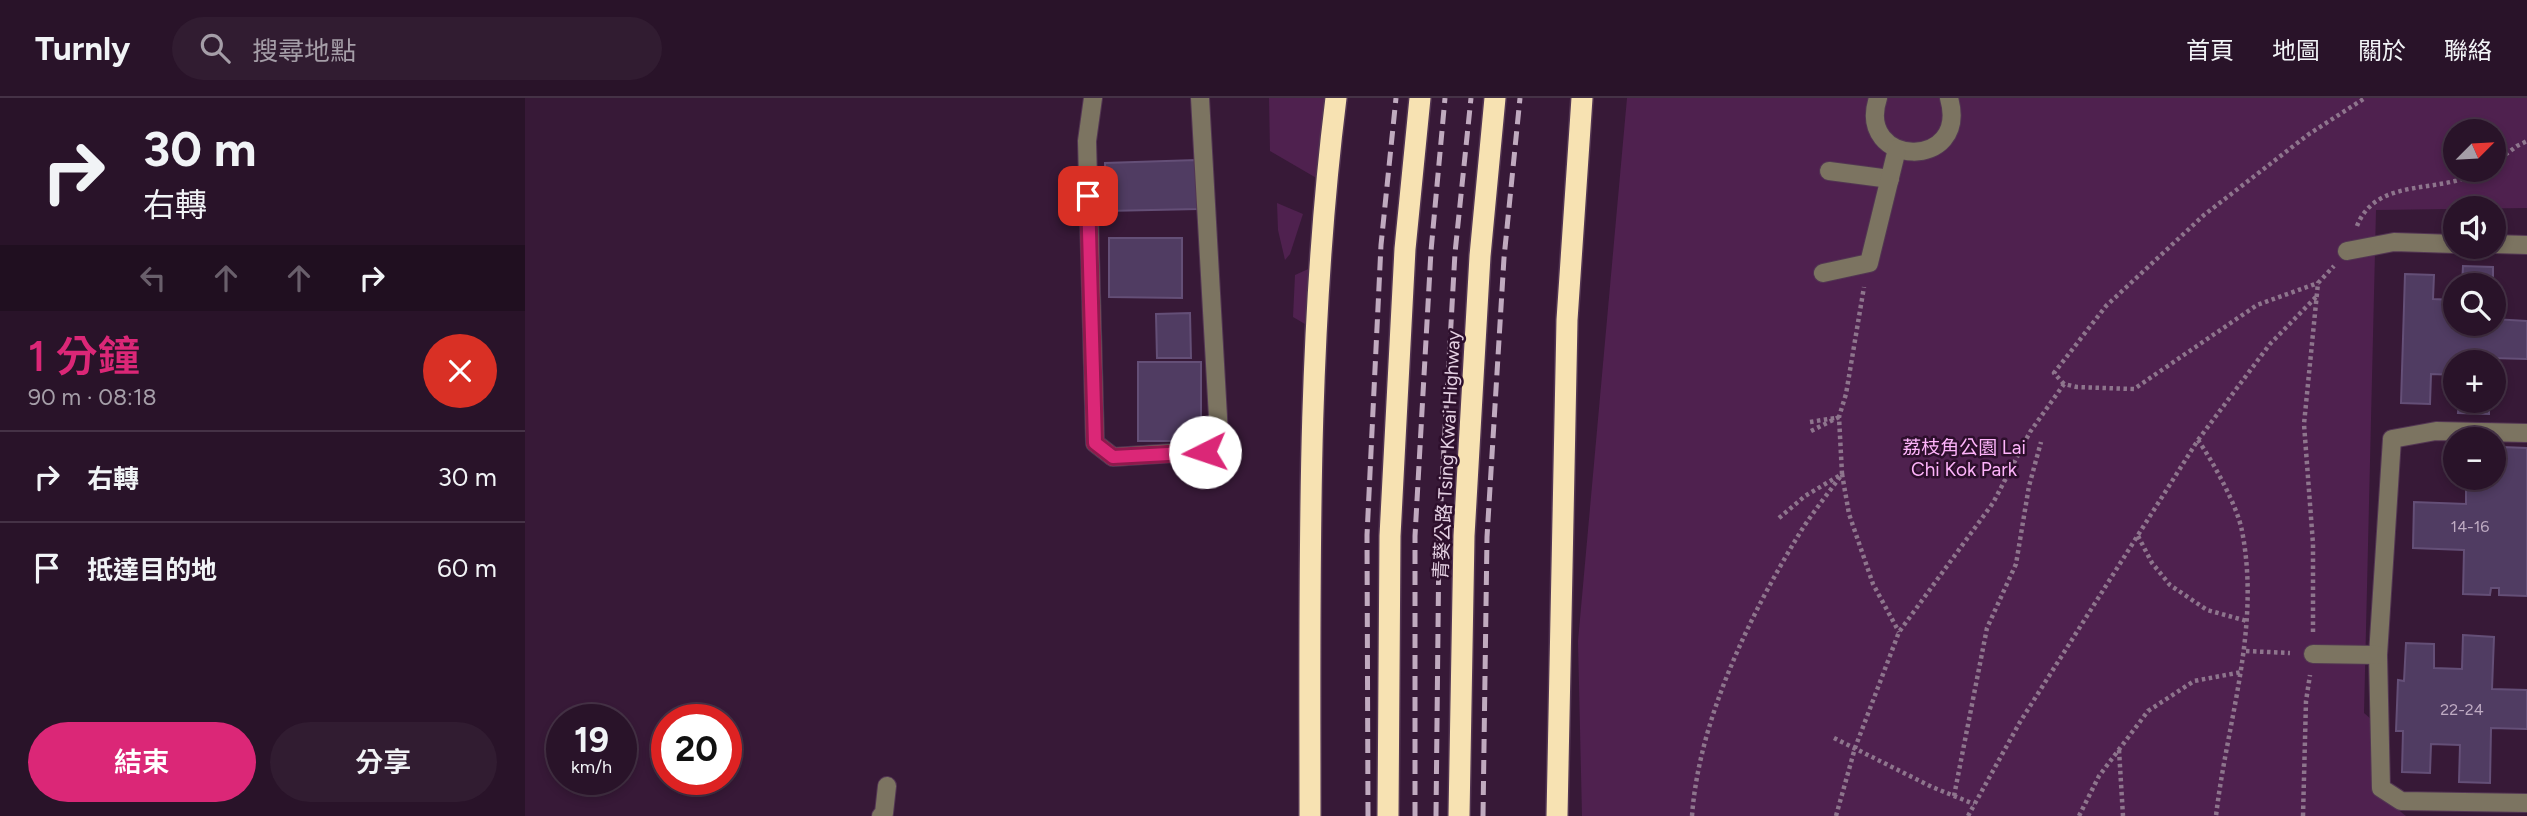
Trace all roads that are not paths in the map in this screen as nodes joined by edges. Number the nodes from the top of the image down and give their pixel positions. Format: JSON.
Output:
{"nodes":[{"id":1,"x":1093,"y":98,"type":"edge"},
{"id":2,"x":1200,"y":98,"type":"edge"},
{"id":3,"x":1336,"y":98,"type":"edge"},
{"id":4,"x":1420,"y":98,"type":"edge"},
{"id":5,"x":1495,"y":98,"type":"edge"},
{"id":6,"x":1582,"y":98,"type":"edge"},
{"id":7,"x":1878,"y":98,"type":"edge"},
{"id":8,"x":1949,"y":98,"type":"edge"},
{"id":9,"x":1898,"y":149,"type":"junction"},
{"id":10,"x":1829,"y":172,"type":"dead end"},
{"id":11,"x":1890,"y":179,"type":"junction"},
{"id":12,"x":2443,"y":244,"type":"edge"},
{"id":13,"x":2506,"y":244,"type":"edge"},
{"id":14,"x":2527,"y":245,"type":"edge"},
{"id":15,"x":2347,"y":251,"type":"road end"},
{"id":16,"x":1823,"y":273,"type":"dead end"},
{"id":17,"x":2527,"y":433,"type":"edge"},
{"id":18,"x":2313,"y":654,"type":"road end"},
{"id":19,"x":2378,"y":655,"type":"junction"},
{"id":20,"x":887,"y":786,"type":"dead end"},
{"id":21,"x":2527,"y":803,"type":"edge"},
{"id":22,"x":881,"y":816,"type":"edge"},
{"id":23,"x":1310,"y":816,"type":"edge"},
{"id":24,"x":1388,"y":816,"type":"edge"},
{"id":25,"x":1459,"y":816,"type":"edge"},
{"id":26,"x":1557,"y":816,"type":"edge"}],
"edges":[{"from":1,"to":2,"type":"street"},
{"from":3,"to":23,"type":"highway"},
{"from":4,"to":24,"type":"highway"},
{"from":5,"to":25,"type":"highway","name":"青葵公路 Tsing Kwai Highway"},
{"from":6,"to":26,"type":"highway"},
{"from":7,"to":9,"type":"street"},
{"from":8,"to":9,"type":"street"},
{"from":9,"to":11,"type":"street"},
{"from":10,"to":11,"type":"street"},
{"from":11,"to":16,"type":"street"},
{"from":12,"to":15,"type":"street"},
{"from":13,"to":14,"type":"street"},
{"from":17,"to":19,"type":"street"},
{"from":18,"to":19,"type":"street"},
{"from":19,"to":21,"type":"street"},
{"from":20,"to":22,"type":"street"}]}
